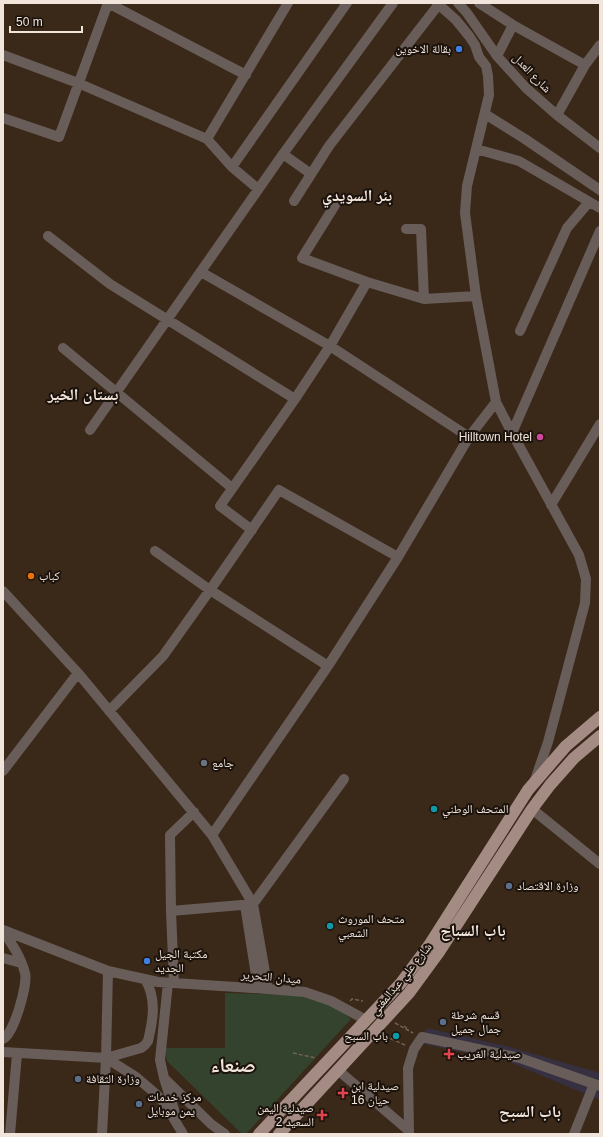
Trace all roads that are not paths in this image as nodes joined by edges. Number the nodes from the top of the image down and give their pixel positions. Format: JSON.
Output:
{"nodes":[{"id":1,"x":108,"y":3,"type":"edge"},
{"id":2,"x":288,"y":3,"type":"edge"},
{"id":3,"x":347,"y":3,"type":"edge"},
{"id":4,"x":394,"y":3,"type":"edge"},
{"id":5,"x":458,"y":3,"type":"edge"},
{"id":6,"x":473,"y":3,"type":"edge"},
{"id":7,"x":479,"y":3,"type":"edge"},
{"id":8,"x":438,"y":4,"type":"edge"},
{"id":9,"x":467,"y":13,"type":"junction"},
{"id":10,"x":513,"y":25,"type":"junction"},
{"id":11,"x":600,"y":45,"type":"edge"},
{"id":12,"x":3,"y":55,"type":"edge"},
{"id":13,"x":497,"y":56,"type":"junction"},
{"id":14,"x":585,"y":65,"type":"junction"},
{"id":15,"x":246,"y":74,"type":"junction"},
{"id":16,"x":78,"y":83,"type":"junction"},
{"id":17,"x":485,"y":114,"type":"junction"},
{"id":18,"x":557,"y":115,"type":"junction"},
{"id":19,"x":3,"y":118,"type":"edge"},
{"id":20,"x":207,"y":139,"type":"junction"},
{"id":21,"x":600,"y":148,"type":"edge"},
{"id":22,"x":476,"y":149,"type":"junction"},
{"id":23,"x":283,"y":154,"type":"junction"},
{"id":24,"x":232,"y":167,"type":"junction"},
{"id":25,"x":311,"y":174,"type":"junction"},
{"id":26,"x":258,"y":189,"type":"junction"},
{"id":27,"x":600,"y":190,"type":"edge"},
{"id":28,"x":294,"y":201,"type":"dead end"},
{"id":29,"x":589,"y":202,"type":"junction"},
{"id":30,"x":335,"y":205,"type":"dead end"},
{"id":31,"x":600,"y":208,"type":"edge"},
{"id":32,"x":406,"y":229,"type":"dead end"},
{"id":33,"x":600,"y":232,"type":"edge"},
{"id":34,"x":48,"y":236,"type":"dead end"},
{"id":35,"x":201,"y":272,"type":"junction"},
{"id":36,"x":367,"y":282,"type":"junction"},
{"id":37,"x":476,"y":296,"type":"junction"},
{"id":38,"x":424,"y":299,"type":"junction"},
{"id":39,"x":167,"y":320,"type":"junction"},
{"id":40,"x":520,"y":331,"type":"dead end"},
{"id":41,"x":330,"y":346,"type":"junction"},
{"id":42,"x":63,"y":348,"type":"dead end"},
{"id":43,"x":117,"y":392,"type":"junction"},
{"id":44,"x":295,"y":399,"type":"junction"},
{"id":45,"x":496,"y":402,"type":"junction"},
{"id":46,"x":600,"y":424,"type":"edge"},
{"id":47,"x":90,"y":430,"type":"dead end"},
{"id":48,"x":512,"y":433,"type":"junction"},
{"id":49,"x":470,"y":437,"type":"junction"},
{"id":50,"x":232,"y":488,"type":"junction"},
{"id":51,"x":551,"y":505,"type":"junction"},
{"id":52,"x":252,"y":530,"type":"junction"},
{"id":53,"x":156,"y":551,"type":"dead end"},
{"id":54,"x":398,"y":557,"type":"junction"},
{"id":55,"x":210,"y":590,"type":"junction"},
{"id":56,"x":3,"y":591,"type":"edge"},
{"id":57,"x":328,"y":666,"type":"junction"},
{"id":58,"x":78,"y":673,"type":"junction"},
{"id":59,"x":109,"y":711,"type":"junction"},
{"id":60,"x":600,"y":717,"type":"edge"},
{"id":61,"x":600,"y":736,"type":"edge"},
{"id":62,"x":566,"y":746,"type":"junction"},
{"id":63,"x":574,"y":758,"type":"junction"},
{"id":64,"x":3,"y":771,"type":"edge"},
{"id":65,"x":344,"y":779,"type":"dead end"},
{"id":66,"x":533,"y":784,"type":"junction"},
{"id":67,"x":532,"y":809,"type":"junction"},
{"id":68,"x":194,"y":812,"type":"junction"},
{"id":69,"x":212,"y":835,"type":"junction"},
{"id":70,"x":600,"y":864,"type":"edge"},
{"id":71,"x":249,"y":904,"type":"junction"},
{"id":72,"x":171,"y":911,"type":"junction"},
{"id":73,"x":3,"y":931,"type":"edge"},
{"id":74,"x":3,"y":958,"type":"edge"},
{"id":75,"x":22,"y":963,"type":"junction"},
{"id":76,"x":108,"y":971,"type":"junction"},
{"id":77,"x":145,"y":979,"type":"junction"},
{"id":78,"x":171,"y":983,"type":"junction"},
{"id":79,"x":258,"y":988,"type":"junction"},
{"id":80,"x":268,"y":989,"type":"junction"},
{"id":81,"x":366,"y":1020,"type":"junction"},
{"id":82,"x":3,"y":1039,"type":"edge"},
{"id":83,"x":3,"y":1052,"type":"edge"},
{"id":84,"x":17,"y":1054,"type":"junction"},
{"id":85,"x":106,"y":1058,"type":"junction"},
{"id":86,"x":339,"y":1071,"type":"junction"},
{"id":87,"x":164,"y":1078,"type":"junction"},
{"id":88,"x":597,"y":1085,"type":"edge"},
{"id":89,"x":182,"y":1132,"type":"edge"},
{"id":90,"x":409,"y":1132,"type":"edge"},
{"id":91,"x":10,"y":1134,"type":"edge"},
{"id":92,"x":102,"y":1134,"type":"edge"},
{"id":93,"x":224,"y":1134,"type":"edge"},
{"id":94,"x":258,"y":1134,"type":"edge"},
{"id":95,"x":279,"y":1134,"type":"edge"},
{"id":96,"x":574,"y":1134,"type":"edge"}],
"edges":[{"from":1,"to":15,"type":"street"},
{"from":1,"to":16,"type":"street"},
{"from":2,"to":15,"type":"street"},
{"from":3,"to":24,"type":"street"},
{"from":4,"to":23,"type":"street"},
{"from":5,"to":9,"type":"street","name":"شارع العدل"},
{"from":6,"to":9,"type":"street"},
{"from":7,"to":10,"type":"street"},
{"from":8,"to":17,"type":"street"},
{"from":8,"to":25,"type":"street"},
{"from":9,"to":13,"type":"street","name":"شارع العدل"},
{"from":10,"to":13,"type":"street"},
{"from":10,"to":14,"type":"street"},
{"from":11,"to":14,"type":"street"},
{"from":12,"to":16,"type":"street"},
{"from":13,"to":18,"type":"street","name":"شارع العدل"},
{"from":14,"to":18,"type":"street"},
{"from":15,"to":20,"type":"street"},
{"from":16,"to":19,"type":"street"},
{"from":16,"to":20,"type":"street"},
{"from":17,"to":22,"type":"street"},
{"from":17,"to":27,"type":"street"},
{"from":18,"to":21,"type":"street","name":"شارع العدل"},
{"from":20,"to":24,"type":"street"},
{"from":22,"to":29,"type":"street"},
{"from":22,"to":37,"type":"street"},
{"from":23,"to":25,"type":"street"},
{"from":23,"to":26,"type":"street"},
{"from":24,"to":26,"type":"street"},
{"from":25,"to":28,"type":"street"},
{"from":26,"to":35,"type":"street"},
{"from":29,"to":31,"type":"street"},
{"from":29,"to":40,"type":"street"},
{"from":30,"to":36,"type":"street"},
{"from":32,"to":38,"type":"street"},
{"from":33,"to":48,"type":"street"},
{"from":34,"to":39,"type":"street"},
{"from":35,"to":39,"type":"street"},
{"from":35,"to":41,"type":"street"},
{"from":36,"to":38,"type":"street"},
{"from":36,"to":41,"type":"street"},
{"from":37,"to":38,"type":"street"},
{"from":37,"to":45,"type":"street"},
{"from":39,"to":43,"type":"street"},
{"from":39,"to":44,"type":"street"},
{"from":41,"to":44,"type":"street"},
{"from":41,"to":49,"type":"street"},
{"from":42,"to":43,"type":"street"},
{"from":43,"to":47,"type":"street"},
{"from":43,"to":50,"type":"street"},
{"from":44,"to":50,"type":"street"},
{"from":45,"to":48,"type":"street"},
{"from":45,"to":49,"type":"street"},
{"from":46,"to":51,"type":"street"},
{"from":48,"to":51,"type":"street"},
{"from":49,"to":54,"type":"street"},
{"from":50,"to":52,"type":"street"},
{"from":51,"to":66,"type":"street"},
{"from":52,"to":54,"type":"street"},
{"from":52,"to":55,"type":"street"},
{"from":53,"to":55,"type":"street"},
{"from":54,"to":57,"type":"street"},
{"from":55,"to":57,"type":"street"},
{"from":55,"to":59,"type":"street"},
{"from":56,"to":58,"type":"street"},
{"from":57,"to":69,"type":"street"},
{"from":58,"to":59,"type":"street"},
{"from":58,"to":64,"type":"street"},
{"from":59,"to":68,"type":"street"},
{"from":60,"to":62,"type":"main road","name":"شارع علي عبدالمغني"},
{"from":61,"to":63,"type":"main road","name":"شارع علي عبدالمغني"},
{"from":62,"to":63,"type":"main road"},
{"from":62,"to":66,"type":"main road","name":"شارع علي عبدالمغني"},
{"from":63,"to":67,"type":"main road","name":"شارع علي عبدالمغني"},
{"from":65,"to":71,"type":"street"},
{"from":66,"to":81,"type":"main road","name":"شارع علي عبدالمغني"},
{"from":67,"to":70,"type":"street"},
{"from":67,"to":86,"type":"main road","name":"شارع علي عبدالمغني"},
{"from":68,"to":69,"type":"street"},
{"from":68,"to":72,"type":"street"},
{"from":69,"to":71,"type":"street"},
{"from":71,"to":72,"type":"street"},
{"from":71,"to":79,"type":"street"},
{"from":71,"to":80,"type":"street"},
{"from":72,"to":78,"type":"street"},
{"from":73,"to":75,"type":"street"},
{"from":73,"to":76,"type":"street","name":"ميدان التحرير"},
{"from":74,"to":75,"type":"street"},
{"from":75,"to":82,"type":"street"},
{"from":76,"to":77,"type":"street","name":"ميدان التحرير"},
{"from":76,"to":85,"type":"street"},
{"from":77,"to":78,"type":"street","name":"ميدان التحرير"},
{"from":77,"to":85,"type":"street"},
{"from":78,"to":79,"type":"street","name":"ميدان التحرير"},
{"from":78,"to":87,"type":"street"},
{"from":79,"to":80,"type":"street","name":"ميدان التحرير"},
{"from":80,"to":81,"type":"street","name":"ميدان التحرير"},
{"from":81,"to":94,"type":"main road","name":"شارع علي عبدالمغني"},
{"from":83,"to":84,"type":"street"},
{"from":84,"to":85,"type":"street"},
{"from":84,"to":91,"type":"street"},
{"from":85,"to":89,"type":"street"},
{"from":85,"to":92,"type":"street"},
{"from":86,"to":90,"type":"street"},
{"from":86,"to":95,"type":"main road","name":"شارع علي عبدالمغني"},
{"from":87,"to":89,"type":"street"},
{"from":87,"to":93,"type":"street"},
{"from":88,"to":90,"type":"street"},
{"from":88,"to":96,"type":"street"}]}
